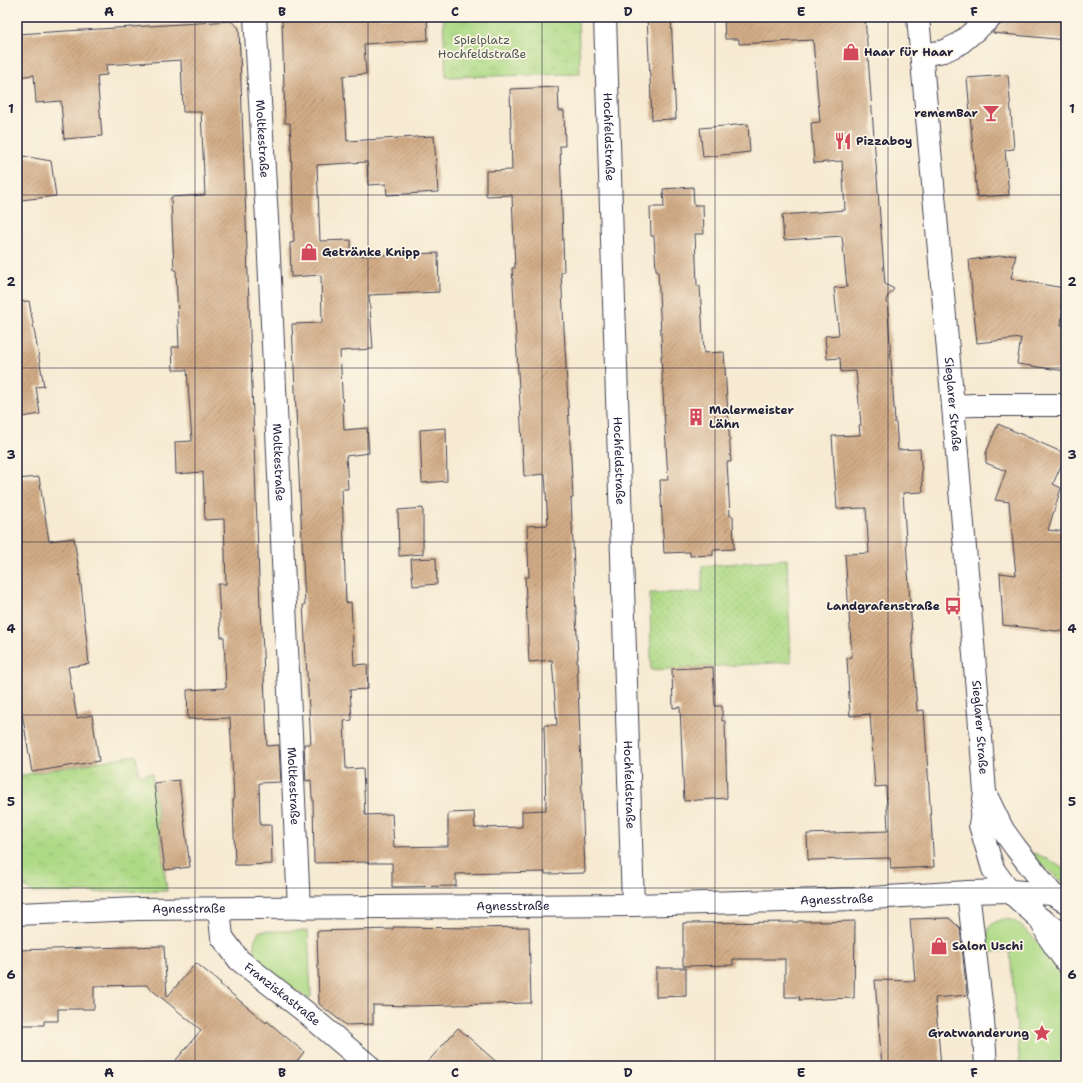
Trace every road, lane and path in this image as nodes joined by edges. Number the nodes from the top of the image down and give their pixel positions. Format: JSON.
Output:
{"nodes":[{"id":1,"x":255,"y":17,"type":"edge"},
{"id":2,"x":605,"y":17,"type":"edge"},
{"id":3,"x":918,"y":17,"type":"edge"},
{"id":4,"x":991,"y":17,"type":"edge"},
{"id":5,"x":922,"y":55,"type":"junction"},
{"id":6,"x":1066,"y":405,"type":"edge"},
{"id":7,"x":953,"y":406,"type":"junction"},
{"id":8,"x":985,"y":793,"type":"junction"},
{"id":9,"x":1009,"y":891,"type":"junction"},
{"id":10,"x":968,"y":892,"type":"junction"},
{"id":11,"x":1059,"y":898,"type":"edge"},
{"id":12,"x":633,"y":905,"type":"junction"},
{"id":13,"x":299,"y":908,"type":"junction"},
{"id":14,"x":218,"y":909,"type":"junction"},
{"id":15,"x":17,"y":914,"type":"edge"},
{"id":16,"x":1038,"y":917,"type":"junction"},
{"id":17,"x":1066,"y":936,"type":"edge"},
{"id":18,"x":1066,"y":962,"type":"edge"},
{"id":19,"x":369,"y":1066,"type":"edge"},
{"id":20,"x":986,"y":1066,"type":"edge"}],
"edges":[{"from":1,"to":13,"type":"street","name":"Moltkestraße"},
{"from":2,"to":12,"type":"street","name":"Hochfeldstraße"},
{"from":3,"to":5,"type":"street","name":"Sieglarer Straße"},
{"from":4,"to":5,"type":"street"},
{"from":5,"to":7,"type":"street","name":"Sieglarer Straße"},
{"from":6,"to":7,"type":"street"},
{"from":7,"to":8,"type":"street","name":"Sieglarer Straße"},
{"from":8,"to":9,"type":"street","name":"Sieglarer Straße"},
{"from":8,"to":11,"type":"street","name":"Sieglarer Straße"},
{"from":9,"to":10,"type":"street","name":"Agnesstraße"},
{"from":9,"to":11,"type":"street","name":"Sieglarer Straße"},
{"from":9,"to":16,"type":"street","name":"Sieglarer Straße"},
{"from":10,"to":12,"type":"street","name":"Agnesstraße"},
{"from":10,"to":20,"type":"street"},
{"from":12,"to":13,"type":"street","name":"Agnesstraße"},
{"from":13,"to":14,"type":"street","name":"Agnesstraße"},
{"from":14,"to":15,"type":"street","name":"Agnesstraße"},
{"from":14,"to":19,"type":"street","name":"Franziskastraße"},
{"from":16,"to":17,"type":"street","name":"Sieglarer Straße"},
{"from":16,"to":18,"type":"street","name":"Sieglarer Straße"}]}
